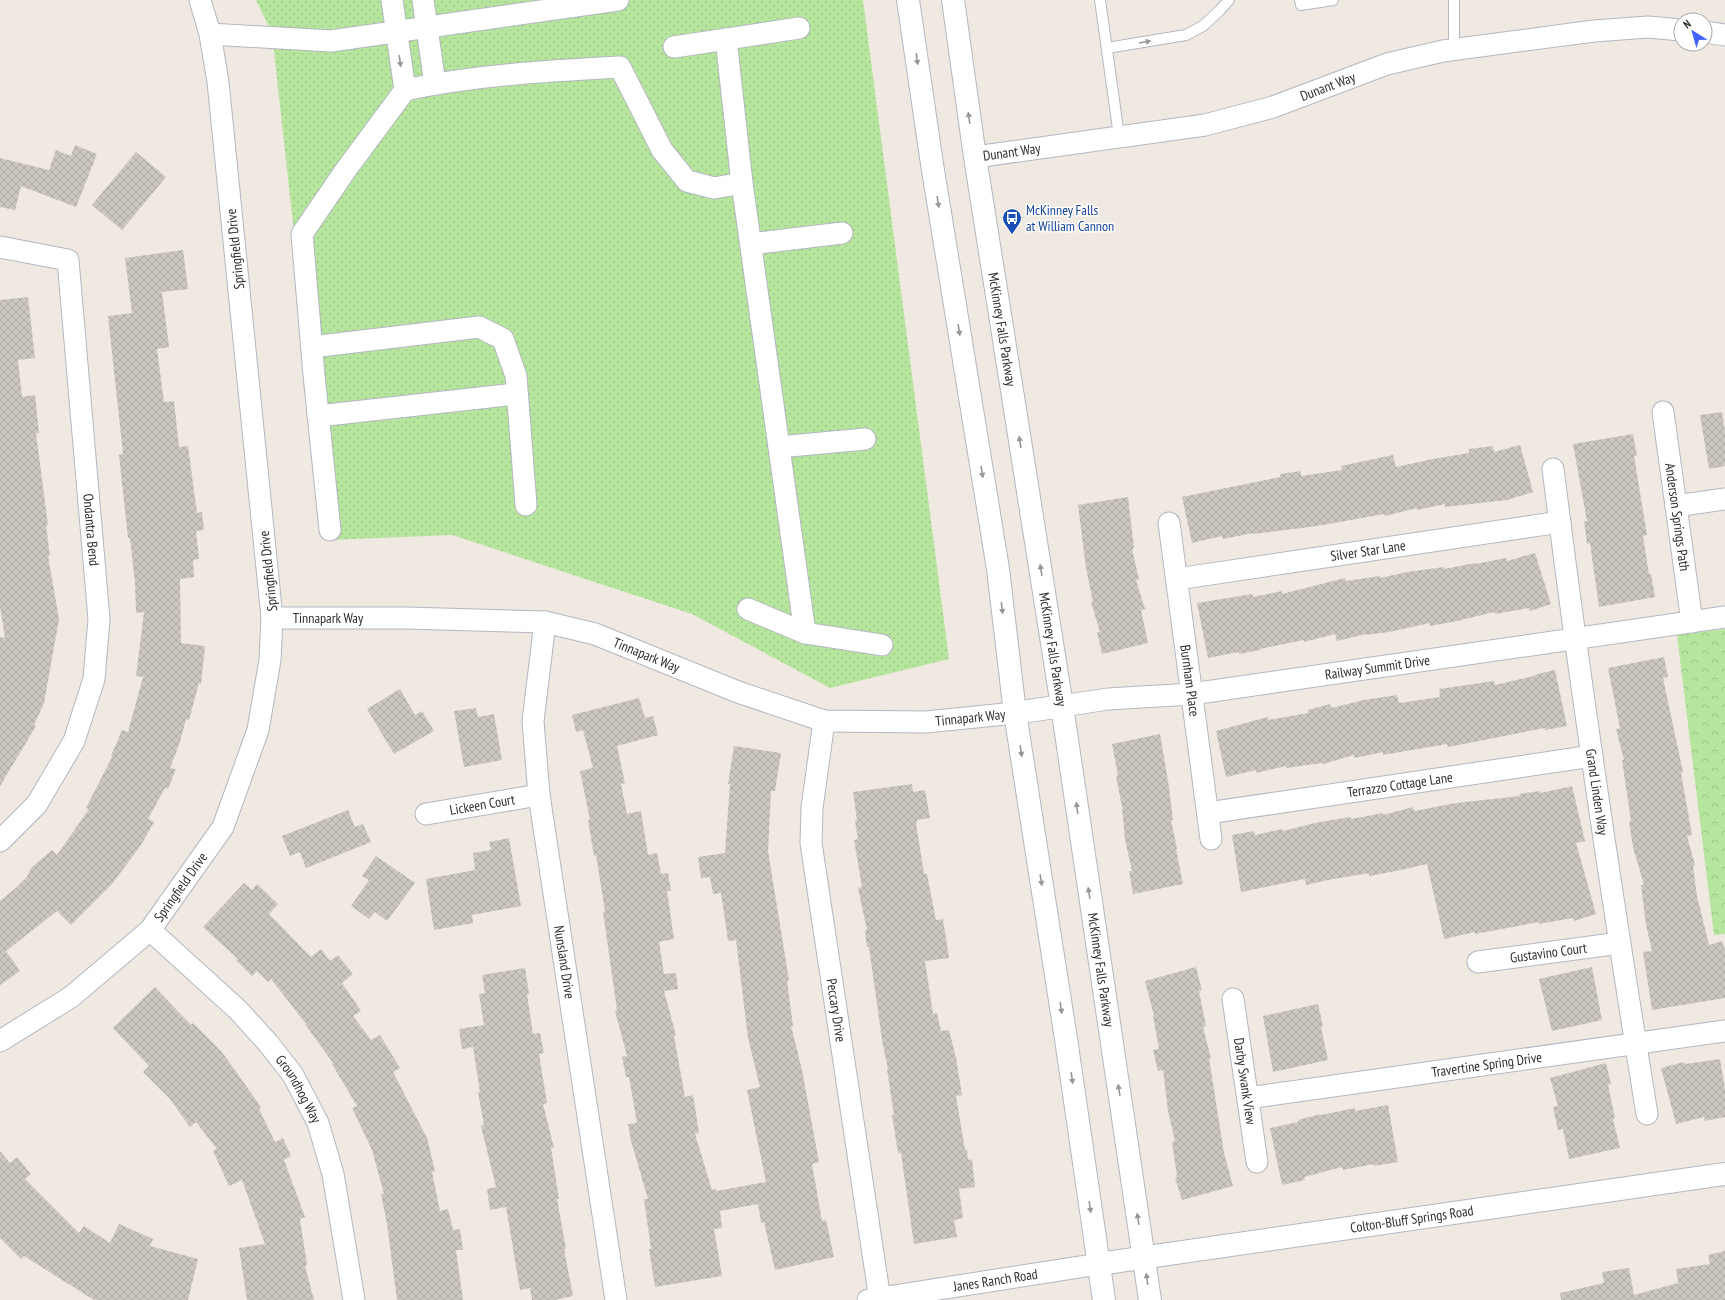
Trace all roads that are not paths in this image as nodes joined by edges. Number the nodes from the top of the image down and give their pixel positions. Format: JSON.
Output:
{"nodes":[{"id":1,"x":200,"y":0,"type":"edge"},
{"id":2,"x":392,"y":0,"type":"edge"},
{"id":3,"x":423,"y":0,"type":"edge"},
{"id":4,"x":618,"y":0,"type":"edge"},
{"id":5,"x":908,"y":0,"type":"edge"},
{"id":6,"x":953,"y":0,"type":"edge"},
{"id":7,"x":1100,"y":0,"type":"edge"},
{"id":8,"x":1229,"y":0,"type":"edge"},
{"id":9,"x":1300,"y":0,"type":"edge"},
{"id":10,"x":1333,"y":0,"type":"edge"},
{"id":11,"x":1454,"y":0,"type":"edge"},
{"id":12,"x":427,"y":27,"type":"junction"},
{"id":13,"x":799,"y":28,"type":"dead end"},
{"id":14,"x":1673,"y":29,"type":"edge"},
{"id":15,"x":396,"y":31,"type":"junction"},
{"id":16,"x":1713,"y":33,"type":"edge"},
{"id":17,"x":210,"y":34,"type":"junction"},
{"id":18,"x":1725,"y":34,"type":"edge"},
{"id":19,"x":726,"y":39,"type":"junction"},
{"id":20,"x":674,"y":47,"type":"dead end"},
{"id":21,"x":1107,"y":48,"type":"junction"},
{"id":22,"x":1454,"y":50,"type":"junction"},
{"id":23,"x":435,"y":84,"type":"junction"},
{"id":24,"x":405,"y":90,"type":"junction"},
{"id":25,"x":1118,"y":136,"type":"junction"},
{"id":26,"x":975,"y":157,"type":"junction"},
{"id":27,"x":742,"y":183,"type":"junction"},
{"id":28,"x":842,"y":233,"type":"dead end"},
{"id":29,"x":751,"y":244,"type":"junction"},
{"id":30,"x":0,"y":247,"type":"edge"},
{"id":31,"x":312,"y":348,"type":"junction"},
{"id":32,"x":516,"y":394,"type":"junction"},
{"id":33,"x":1662,"y":412,"type":"dead end"},
{"id":34,"x":318,"y":416,"type":"junction"},
{"id":35,"x":865,"y":439,"type":"dead end"},
{"id":36,"x":779,"y":447,"type":"junction"},
{"id":37,"x":1553,"y":469,"type":"dead end"},
{"id":38,"x":1725,"y":499,"type":"edge"},
{"id":39,"x":526,"y":505,"type":"dead end"},
{"id":40,"x":1676,"y":506,"type":"junction"},
{"id":41,"x":1560,"y":522,"type":"junction"},
{"id":42,"x":1169,"y":523,"type":"dead end"},
{"id":43,"x":330,"y":530,"type":"dead end"},
{"id":44,"x":1177,"y":579,"type":"junction"},
{"id":45,"x":748,"y":609,"type":"dead end"},
{"id":46,"x":1725,"y":617,"type":"edge"},
{"id":47,"x":272,"y":618,"type":"junction"},
{"id":48,"x":545,"y":622,"type":"junction"},
{"id":49,"x":1692,"y":622,"type":"junction"},
{"id":50,"x":805,"y":633,"type":"junction"},
{"id":51,"x":1576,"y":640,"type":"junction"},
{"id":52,"x":882,"y":645,"type":"dead end"},
{"id":53,"x":1192,"y":694,"type":"junction"},
{"id":54,"x":1062,"y":706,"type":"junction"},
{"id":55,"x":1014,"y":713,"type":"junction"},
{"id":56,"x":824,"y":721,"type":"junction"},
{"id":57,"x":1592,"y":756,"type":"junction"},
{"id":58,"x":539,"y":795,"type":"junction"},
{"id":59,"x":1208,"y":812,"type":"junction"},
{"id":60,"x":426,"y":814,"type":"dead end"},
{"id":61,"x":1211,"y":839,"type":"dead end"},
{"id":62,"x":0,"y":842,"type":"edge"},
{"id":63,"x":150,"y":930,"type":"junction"},
{"id":64,"x":1620,"y":943,"type":"junction"},
{"id":65,"x":1478,"y":962,"type":"dead end"},
{"id":66,"x":1233,"y":999,"type":"dead end"},
{"id":67,"x":1725,"y":1031,"type":"edge"},
{"id":68,"x":0,"y":1041,"type":"edge"},
{"id":69,"x":1636,"y":1044,"type":"junction"},
{"id":70,"x":1248,"y":1098,"type":"junction"},
{"id":71,"x":1647,"y":1114,"type":"dead end"},
{"id":72,"x":1257,"y":1162,"type":"dead end"},
{"id":73,"x":1725,"y":1174,"type":"edge"},
{"id":74,"x":1144,"y":1258,"type":"junction"},
{"id":75,"x":1098,"y":1264,"type":"junction"},
{"id":76,"x":876,"y":1299,"type":"edge"},
{"id":77,"x":354,"y":1300,"type":"edge"},
{"id":78,"x":616,"y":1300,"type":"edge"},
{"id":79,"x":1104,"y":1300,"type":"edge"},
{"id":80,"x":1150,"y":1300,"type":"edge"}],
"edges":[{"from":1,"to":17,"type":"street","name":"Springfield Drive"},
{"from":2,"to":15,"type":"street"},
{"from":3,"to":12,"type":"street"},
{"from":4,"to":12,"type":"street"},
{"from":5,"to":55,"type":"main road","one_way":true},
{"from":26,"to":6,"type":"main road","name":"McKinney Falls Parkway","one_way":true},
{"from":7,"to":21,"type":"lane"},
{"from":21,"to":8,"type":"lane","one_way":true},
{"from":9,"to":10,"type":"lane"},
{"from":11,"to":22,"type":"lane"},
{"from":12,"to":15,"type":"street"},
{"from":12,"to":23,"type":"street"},
{"from":13,"to":19,"type":"street"},
{"from":14,"to":22,"type":"street","name":"Dunant Way"},
{"from":15,"to":17,"type":"street"},
{"from":15,"to":24,"type":"street","one_way":true},
{"from":16,"to":18,"type":"street"},
{"from":17,"to":47,"type":"street","name":"Springfield Drive"},
{"from":19,"to":20,"type":"street"},
{"from":19,"to":27,"type":"street"},
{"from":21,"to":25,"type":"lane"},
{"from":22,"to":25,"type":"street","name":"Dunant Way"},
{"from":23,"to":24,"type":"street"},
{"from":23,"to":27,"type":"street"},
{"from":24,"to":31,"type":"street"},
{"from":25,"to":26,"type":"street","name":"Dunant Way"},
{"from":54,"to":26,"type":"main road","name":"McKinney Falls Parkway","one_way":true},
{"from":27,"to":29,"type":"street"},
{"from":28,"to":29,"type":"street"},
{"from":29,"to":36,"type":"street"},
{"from":30,"to":62,"type":"street","name":"Ondantra Bend"},
{"from":31,"to":32,"type":"street"},
{"from":31,"to":34,"type":"street"},
{"from":32,"to":34,"type":"street"},
{"from":32,"to":39,"type":"street"},
{"from":33,"to":40,"type":"street","name":"Anderson Springs Path"},
{"from":34,"to":43,"type":"street"},
{"from":35,"to":36,"type":"street"},
{"from":36,"to":50,"type":"street"},
{"from":37,"to":41,"type":"street","name":"Grand Linden Way"},
{"from":38,"to":40,"type":"street"},
{"from":40,"to":49,"type":"street","name":"Anderson Springs Path"},
{"from":41,"to":44,"type":"street","name":"Silver Star Lane"},
{"from":41,"to":51,"type":"street","name":"Grand Linden Way"},
{"from":42,"to":44,"type":"street","name":"Burnham Place"},
{"from":44,"to":53,"type":"street","name":"Burnham Place"},
{"from":45,"to":50,"type":"street"},
{"from":46,"to":49,"type":"street","name":"Railway Summit Drive"},
{"from":47,"to":48,"type":"street","name":"Tinnapark Way"},
{"from":47,"to":63,"type":"street","name":"Springfield Drive"},
{"from":48,"to":56,"type":"street","name":"Tinnapark Way"},
{"from":48,"to":58,"type":"street","name":"Nunsland Drive"},
{"from":49,"to":51,"type":"street","name":"Railway Summit Drive"},
{"from":50,"to":52,"type":"street"},
{"from":51,"to":53,"type":"street","name":"Railway Summit Drive"},
{"from":51,"to":57,"type":"street","name":"Grand Linden Way"},
{"from":53,"to":54,"type":"street","name":"Railway Summit Drive"},
{"from":53,"to":59,"type":"street","name":"Burnham Place"},
{"from":54,"to":55,"type":"main road"},
{"from":74,"to":54,"type":"main road","name":"McKinney Falls Parkway","one_way":true},
{"from":55,"to":56,"type":"street","name":"Tinnapark Way"},
{"from":55,"to":75,"type":"main road","one_way":true},
{"from":56,"to":76,"type":"street","name":"Peccary Drive"},
{"from":57,"to":59,"type":"street","name":"Terrazzo Cottage Lane"},
{"from":57,"to":64,"type":"street","name":"Grand Linden Way"},
{"from":58,"to":60,"type":"street","name":"Lickeen Court"},
{"from":58,"to":78,"type":"street","name":"Nunsland Drive"},
{"from":59,"to":61,"type":"street","name":"Burnham Place"},
{"from":63,"to":68,"type":"street","name":"Springfield Drive"},
{"from":63,"to":77,"type":"street","name":"Groundhog Way"},
{"from":64,"to":65,"type":"street","name":"Gustavino Court"},
{"from":64,"to":69,"type":"street","name":"Grand Linden Way"},
{"from":66,"to":70,"type":"street","name":"Darby Swank View"},
{"from":67,"to":69,"type":"street","name":"Travertine Spring Drive"},
{"from":69,"to":70,"type":"street","name":"Travertine Spring Drive"},
{"from":69,"to":71,"type":"street","name":"Grand Linden Way"},
{"from":70,"to":72,"type":"street","name":"Darby Swank View"},
{"from":73,"to":74,"type":"main road","name":"Colton-Bluff Springs Road"},
{"from":74,"to":75,"type":"main road","name":"Colton-Bluff Springs Road"},
{"from":80,"to":74,"type":"main road","name":"McKinney Falls Parkway","one_way":true},
{"from":75,"to":76,"type":"street","name":"Janes Ranch Road"},
{"from":75,"to":79,"type":"main road"}]}
